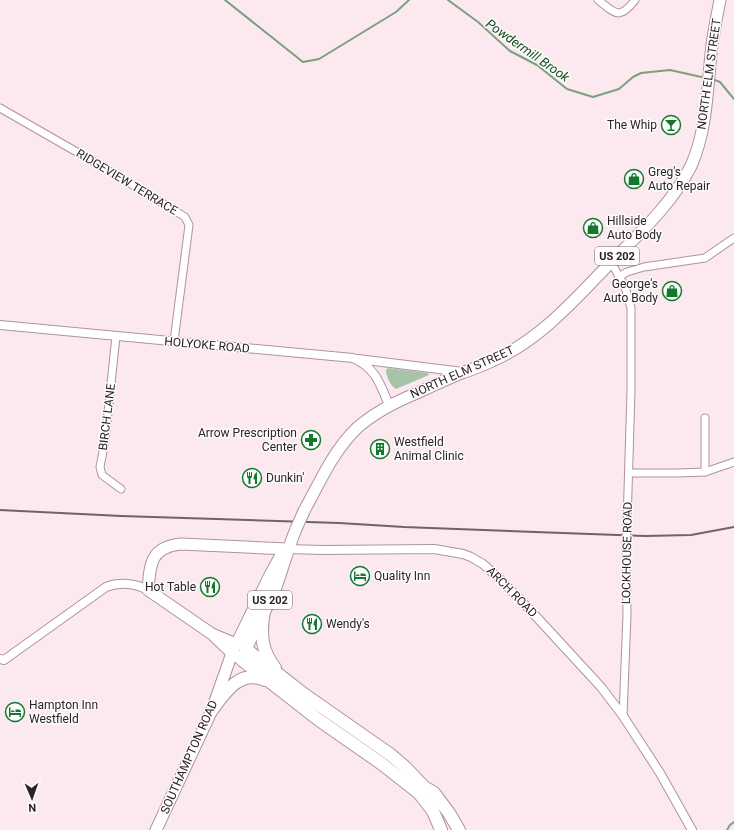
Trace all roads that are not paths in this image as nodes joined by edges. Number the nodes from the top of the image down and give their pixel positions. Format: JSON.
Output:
{"nodes":[{"id":1,"x":598,"y":0,"type":"edge"},
{"id":2,"x":635,"y":0,"type":"edge"},
{"id":3,"x":720,"y":0,"type":"edge"},
{"id":4,"x":0,"y":108,"type":"edge"},
{"id":5,"x":734,"y":238,"type":"edge"},
{"id":6,"x":611,"y":262,"type":"junction"},
{"id":7,"x":619,"y":277,"type":"junction"},
{"id":8,"x":0,"y":325,"type":"edge"},
{"id":9,"x":116,"y":336,"type":"junction"},
{"id":10,"x":174,"y":341,"type":"junction"},
{"id":11,"x":353,"y":358,"type":"junction"},
{"id":12,"x":463,"y":372,"type":"junction"},
{"id":13,"x":389,"y":405,"type":"junction"},
{"id":14,"x":705,"y":418,"type":"dead end"},
{"id":15,"x":734,"y":462,"type":"edge"},
{"id":16,"x":705,"y":472,"type":"junction"},
{"id":17,"x":629,"y":473,"type":"junction"},
{"id":18,"x":121,"y":489,"type":"dead end"},
{"id":19,"x":304,"y":511,"type":"joint"},
{"id":20,"x":288,"y":549,"type":"junction"},
{"id":21,"x":148,"y":590,"type":"junction"},
{"id":22,"x":264,"y":611,"type":"junction"},
{"id":23,"x":239,"y":652,"type":"junction"},
{"id":24,"x":0,"y":659,"type":"edge"},
{"id":25,"x":286,"y":681,"type":"junction"},
{"id":26,"x":273,"y":684,"type":"junction"},
{"id":27,"x":212,"y":710,"type":"junction"},
{"id":28,"x":623,"y":716,"type":"junction"},
{"id":29,"x":422,"y":790,"type":"junction"},
{"id":30,"x":156,"y":830,"type":"edge"},
{"id":31,"x":435,"y":830,"type":"edge"},
{"id":32,"x":441,"y":830,"type":"edge"},
{"id":33,"x":448,"y":830,"type":"edge"},
{"id":34,"x":459,"y":830,"type":"edge"},
{"id":35,"x":692,"y":830,"type":"edge"}],
"edges":[{"from":1,"to":2,"type":"street"},
{"from":3,"to":6,"type":"main road","name":"NORTH ELM STREET","number":"US 202"},
{"from":4,"to":10,"type":"street","name":"RIDGEVIEW TERRACE"},
{"from":5,"to":7,"type":"street"},
{"from":6,"to":7,"type":"street","name":"LOCKHOUSE ROAD"},
{"from":6,"to":12,"type":"main road","name":"NORTH ELM STREET","number":"US 202"},
{"from":7,"to":17,"type":"street","name":"LOCKHOUSE ROAD"},
{"from":8,"to":9,"type":"street","name":"HOLYOKE ROAD"},
{"from":9,"to":10,"type":"street","name":"HOLYOKE ROAD"},
{"from":9,"to":18,"type":"street","name":"BIRCH LANE"},
{"from":10,"to":11,"type":"street","name":"HOLYOKE ROAD"},
{"from":11,"to":12,"type":"street"},
{"from":11,"to":13,"type":"street","name":"HOLYOKE ROAD"},
{"from":12,"to":13,"type":"main road","name":"NORTH ELM STREET","number":"US 202"},
{"from":13,"to":19,"type":"main road","name":"NORTH ELM STREET","number":"US 202"},
{"from":14,"to":16,"type":"street"},
{"from":15,"to":16,"type":"street"},
{"from":16,"to":17,"type":"street"},
{"from":17,"to":28,"type":"street","name":"LOCKHOUSE ROAD","bridge":true},
{"from":19,"to":20,"type":"main road","name":"SOUTHAMPTON ROAD","number":"US 202","bridge":true},
{"from":20,"to":21,"type":"main road"},
{"from":20,"to":22,"type":"main road","name":"SOUTHAMPTON ROAD","number":"US 202"},
{"from":20,"to":23,"type":"main road","name":"SOUTHAMPTON ROAD","number":"US 202"},
{"from":20,"to":28,"type":"street","name":"ARCH ROAD"},
{"from":21,"to":23,"type":"main road"},
{"from":21,"to":24,"type":"street"},
{"from":22,"to":23,"type":"main road","name":"SOUTHAMPTON ROAD","number":"US 202"},
{"from":22,"to":25,"type":"highway"},
{"from":23,"to":25,"type":"highway"},
{"from":23,"to":26,"type":"highway"},
{"from":23,"to":27,"type":"main road","name":"SOUTHAMPTON ROAD","number":"US 202"},
{"from":25,"to":29,"type":"highway"},
{"from":26,"to":27,"type":"highway"},
{"from":26,"to":29,"type":"highway"},
{"from":27,"to":30,"type":"main road","name":"SOUTHAMPTON ROAD","number":"US 202"},
{"from":28,"to":35,"type":"street"},
{"from":29,"to":31,"type":"highway"},
{"from":29,"to":32,"type":"highway"},
{"from":29,"to":33,"type":"highway"},
{"from":29,"to":34,"type":"highway"}]}
